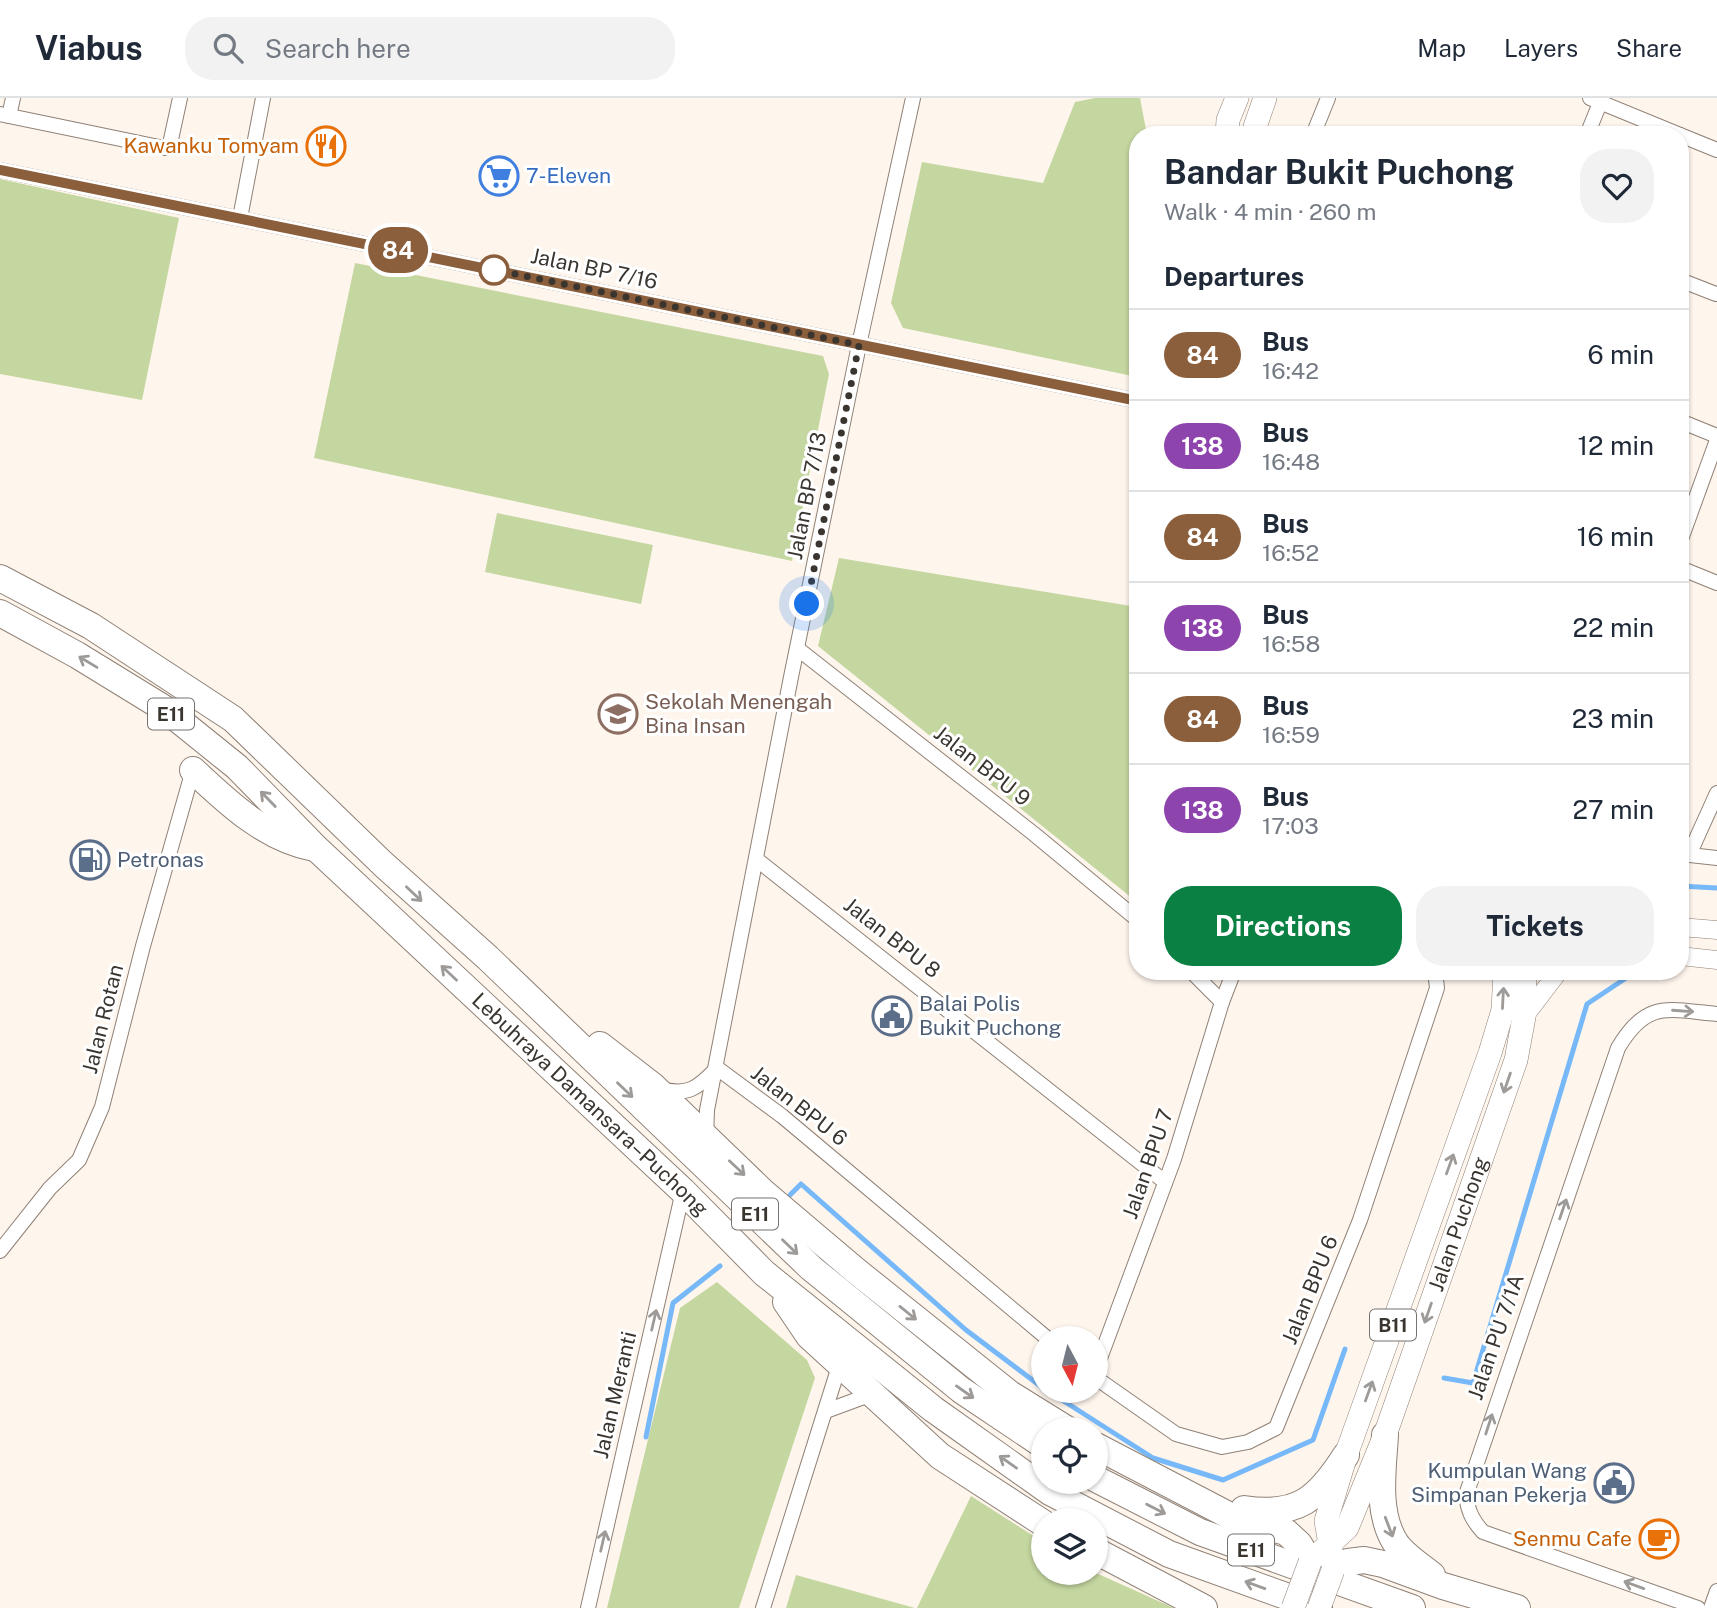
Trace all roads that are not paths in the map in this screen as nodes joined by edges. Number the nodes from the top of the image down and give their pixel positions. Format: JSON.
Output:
{"nodes":[{"id":1,"x":13,"y":98,"type":"edge"},
{"id":2,"x":180,"y":98,"type":"edge"},
{"id":3,"x":263,"y":98,"type":"edge"},
{"id":4,"x":913,"y":98,"type":"edge"},
{"id":5,"x":1237,"y":98,"type":"edge"},
{"id":6,"x":1265,"y":98,"type":"edge"},
{"id":7,"x":1328,"y":98,"type":"edge"},
{"id":8,"x":1597,"y":99,"type":"edge"},
{"id":9,"x":5,"y":115,"type":"edge"},
{"id":10,"x":1228,"y":126,"type":"edge"},
{"id":11,"x":1255,"y":126,"type":"edge"},
{"id":12,"x":1319,"y":126,"type":"edge"},
{"id":13,"x":1590,"y":126,"type":"edge"},
{"id":14,"x":1659,"y":126,"type":"edge"},
{"id":15,"x":1689,"y":139,"type":"edge"},
{"id":16,"x":1717,"y":150,"type":"edge"},
{"id":17,"x":0,"y":170,"type":"edge"},
{"id":18,"x":240,"y":218,"type":"junction"},
{"id":19,"x":1689,"y":284,"type":"edge"},
{"id":20,"x":1716,"y":294,"type":"edge"},
{"id":21,"x":859,"y":345,"type":"junction"},
{"id":22,"x":1129,"y":399,"type":"edge"},
{"id":23,"x":1689,"y":425,"type":"edge"},
{"id":24,"x":1717,"y":438,"type":"edge"},
{"id":25,"x":1689,"y":517,"type":"edge"},
{"id":26,"x":1689,"y":572,"type":"edge"},
{"id":27,"x":0,"y":578,"type":"edge"},
{"id":28,"x":1717,"y":583,"type":"edge"},
{"id":29,"x":0,"y":613,"type":"edge"},
{"id":30,"x":798,"y":649,"type":"junction"},
{"id":31,"x":193,"y":770,"type":"joint"},
{"id":32,"x":1717,"y":793,"type":"edge"},
{"id":33,"x":1689,"y":847,"type":"edge"},
{"id":34,"x":316,"y":848,"type":"junction"},
{"id":35,"x":1689,"y":855,"type":"edge"},
{"id":36,"x":1717,"y":858,"type":"edge"},
{"id":37,"x":756,"y":859,"type":"junction"},
{"id":38,"x":1129,"y":913,"type":"edge"},
{"id":39,"x":1689,"y":928,"type":"edge"},
{"id":40,"x":1717,"y":930,"type":"edge"},
{"id":41,"x":1689,"y":957,"type":"edge"},
{"id":42,"x":488,"y":958,"type":"junction"},
{"id":43,"x":1717,"y":960,"type":"edge"},
{"id":44,"x":1200,"y":980,"type":"edge"},
{"id":45,"x":1231,"y":980,"type":"edge"},
{"id":46,"x":1436,"y":980,"type":"edge"},
{"id":47,"x":1505,"y":980,"type":"edge"},
{"id":48,"x":1525,"y":980,"type":"edge"},
{"id":49,"x":1552,"y":980,"type":"edge"},
{"id":50,"x":1222,"y":1002,"type":"junction"},
{"id":51,"x":1717,"y":1014,"type":"edge"},
{"id":52,"x":1524,"y":1017,"type":"junction"},
{"id":53,"x":717,"y":1068,"type":"junction"},
{"id":54,"x":653,"y":1086,"type":"junction"},
{"id":55,"x":706,"y":1139,"type":"junction"},
{"id":56,"x":1165,"y":1182,"type":"junction"},
{"id":57,"x":683,"y":1191,"type":"junction"},
{"id":58,"x":0,"y":1251,"type":"edge"},
{"id":59,"x":764,"y":1273,"type":"junction"},
{"id":60,"x":1032,"y":1326,"type":"edge"},
{"id":61,"x":1108,"y":1336,"type":"edge"},
{"id":62,"x":840,"y":1363,"type":"junction"},
{"id":63,"x":1108,"y":1386,"type":"edge"},
{"id":64,"x":877,"y":1399,"type":"junction"},
{"id":65,"x":826,"y":1411,"type":"junction"},
{"id":66,"x":1047,"y":1417,"type":"edge"},
{"id":67,"x":1385,"y":1435,"type":"junction"},
{"id":68,"x":1031,"y":1437,"type":"edge"},
{"id":69,"x":1108,"y":1452,"type":"edge"},
{"id":70,"x":1346,"y":1455,"type":"junction"},
{"id":71,"x":1108,"y":1485,"type":"edge"},
{"id":72,"x":1201,"y":1500,"type":"junction"},
{"id":73,"x":1031,"y":1514,"type":"edge"},
{"id":74,"x":1108,"y":1557,"type":"edge"},
{"id":75,"x":1324,"y":1559,"type":"junction"},
{"id":76,"x":1443,"y":1586,"type":"junction"},
{"id":77,"x":1717,"y":1591,"type":"edge"},
{"id":78,"x":588,"y":1608,"type":"edge"},
{"id":79,"x":763,"y":1608,"type":"edge"},
{"id":80,"x":1204,"y":1608,"type":"edge"},
{"id":81,"x":1293,"y":1608,"type":"edge"},
{"id":82,"x":1319,"y":1608,"type":"edge"},
{"id":83,"x":1412,"y":1608,"type":"edge"},
{"id":84,"x":1517,"y":1608,"type":"edge"},
{"id":85,"x":1698,"y":1608,"type":"edge"},
{"id":86,"x":1711,"y":1608,"type":"edge"}],
"edges":[{"from":1,"to":9,"type":"street"},
{"from":2,"to":9,"type":"street"},
{"from":3,"to":18,"type":"street"},
{"from":4,"to":21,"type":"street","name":"Jalan BP 7/13"},
{"from":5,"to":10,"type":"main road"},
{"from":6,"to":11,"type":"main road"},
{"from":7,"to":12,"type":"street"},
{"from":8,"to":13,"type":"street"},
{"from":8,"to":14,"type":"street"},
{"from":15,"to":16,"type":"street"},
{"from":17,"to":18,"type":"street","name":"Jalan BP 7/16"},
{"from":18,"to":21,"type":"street","name":"Jalan BP 7/16"},
{"from":19,"to":20,"type":"street"},
{"from":21,"to":22,"type":"street","name":"Jalan BP 7/16"},
{"from":21,"to":30,"type":"street","name":"Jalan BP 7/13"},
{"from":23,"to":24,"type":"street"},
{"from":24,"to":25,"type":"street"},
{"from":26,"to":28,"type":"street"},
{"from":27,"to":42,"type":"highway","name":"Lebuhraya Damansara–Puchong","number":"E11","one_way":true},
{"from":34,"to":29,"type":"highway","name":"Lebuhraya Damansara–Puchong","number":"E11","one_way":true},
{"from":30,"to":37,"type":"street","name":"Jalan BP 7/13"},
{"from":30,"to":38,"type":"street","name":"Jalan BPU 9"},
{"from":31,"to":34,"type":"highway"},
{"from":31,"to":58,"type":"street","name":"Jalan Rotan"},
{"from":32,"to":33,"type":"street"},
{"from":57,"to":34,"type":"highway","name":"Lebuhraya Damansara–Puchong","number":"E11","one_way":true},
{"from":35,"to":36,"type":"street"},
{"from":37,"to":53,"type":"street","name":"Jalan BP 7/13"},
{"from":37,"to":56,"type":"street","name":"Jalan BPU 8"},
{"from":39,"to":40,"type":"street"},
{"from":41,"to":43,"type":"street"},
{"from":42,"to":54,"type":"highway"},
{"from":42,"to":68,"type":"highway","name":"Lebuhraya Damansara–Puchong","number":"E11","one_way":true},
{"from":44,"to":50,"type":"street"},
{"from":45,"to":50,"type":"street","name":"Jalan BPU 7"},
{"from":46,"to":63,"type":"street","name":"Jalan BPU 6"},
{"from":70,"to":47,"type":"main road","name":"Jalan Puchong","number":"B11","one_way":true},
{"from":48,"to":52,"type":"main road","name":"Jalan Puchong","number":"B11"},
{"from":49,"to":52,"type":"street"},
{"from":50,"to":56,"type":"street","name":"Jalan BPU 7"},
{"from":85,"to":51,"type":"street","name":"Jalan PU 7/1A","one_way":true},
{"from":52,"to":67,"type":"main road","name":"Jalan Puchong","number":"B11","one_way":true},
{"from":53,"to":54,"type":"street"},
{"from":53,"to":55,"type":"street","name":"Jalan BP 7/13"},
{"from":53,"to":60,"type":"street","name":"Jalan BPU 6"},
{"from":54,"to":55,"type":"highway"},
{"from":55,"to":66,"type":"highway","one_way":true},
{"from":56,"to":61,"type":"street","name":"Jalan BPU 7"},
{"from":57,"to":59,"type":"highway","name":"Lebuhraya Damansara–Puchong","number":"E11"},
{"from":78,"to":57,"type":"street","name":"Jalan Meranti","one_way":true},
{"from":59,"to":62,"type":"highway"},
{"from":82,"to":59,"type":"highway","name":"Lebuhraya Damansara–Puchong","number":"E11","one_way":true},
{"from":62,"to":64,"type":"highway"},
{"from":62,"to":65,"type":"street"},
{"from":64,"to":65,"type":"street"},
{"from":64,"to":73,"type":"highway"},
{"from":65,"to":79,"type":"street"},
{"from":67,"to":75,"type":"main road","name":"Jalan Puchong","number":"B11"},
{"from":67,"to":76,"type":"highway","one_way":true},
{"from":69,"to":72,"type":"highway"},
{"from":70,"to":72,"type":"highway"},
{"from":70,"to":75,"type":"main road","name":"Jalan Puchong","number":"B11"},
{"from":71,"to":83,"type":"highway","number":"E11","one_way":true},
{"from":72,"to":75,"type":"highway"},
{"from":74,"to":80,"type":"highway"},
{"from":75,"to":76,"type":"highway"},
{"from":75,"to":81,"type":"main road","name":"Jalan Puchong","number":"B11","bridge":true},
{"from":75,"to":82,"type":"main road","name":"Jalan Puchong","number":"B11","bridge":true},
{"from":76,"to":84,"type":"highway"},
{"from":77,"to":86,"type":"street"}]}
